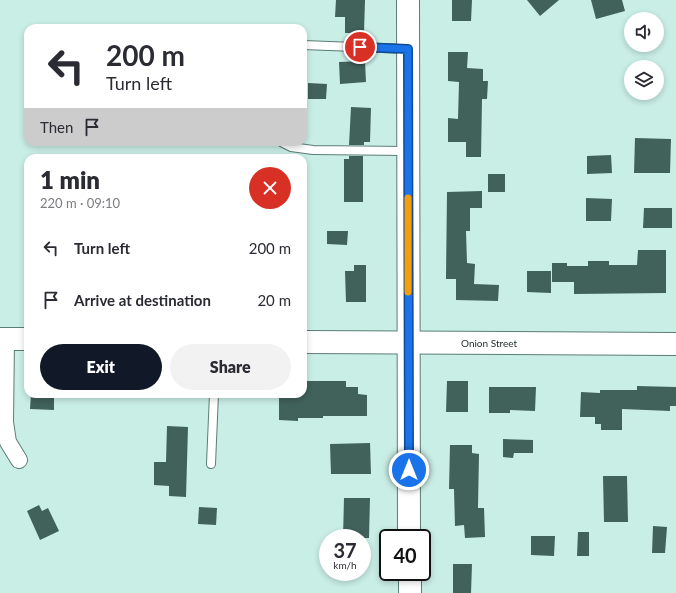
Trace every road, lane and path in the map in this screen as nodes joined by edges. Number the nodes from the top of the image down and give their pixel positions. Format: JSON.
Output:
{"nodes":[{"id":1,"x":408,"y":0,"type":"edge"},
{"id":2,"x":307,"y":45,"type":"edge"},
{"id":3,"x":408,"y":49,"type":"junction"},
{"id":4,"x":289,"y":146,"type":"edge"},
{"id":5,"x":408,"y":151,"type":"junction"},
{"id":6,"x":3,"y":339,"type":"edge"},
{"id":7,"x":24,"y":339,"type":"edge"},
{"id":8,"x":307,"y":342,"type":"edge"},
{"id":9,"x":408,"y":343,"type":"junction"},
{"id":10,"x":676,"y":344,"type":"edge"},
{"id":11,"x":214,"y":398,"type":"edge"},
{"id":12,"x":19,"y":460,"type":"dead end"},
{"id":13,"x":211,"y":464,"type":"dead end"},
{"id":14,"x":409,"y":529,"type":"edge"},
{"id":15,"x":410,"y":581,"type":"edge"},
{"id":16,"x":410,"y":593,"type":"edge"}],
"edges":[{"from":1,"to":3,"type":"street"},
{"from":2,"to":3,"type":"lane"},
{"from":3,"to":5,"type":"street"},
{"from":4,"to":5,"type":"lane"},
{"from":5,"to":9,"type":"street"},
{"from":6,"to":7,"type":"street"},
{"from":6,"to":12,"type":"street"},
{"from":8,"to":9,"type":"street","name":"Onion Street"},
{"from":9,"to":10,"type":"street","name":"Onion Street"},
{"from":9,"to":14,"type":"street"},
{"from":11,"to":13,"type":"lane"},
{"from":15,"to":16,"type":"street"}]}
